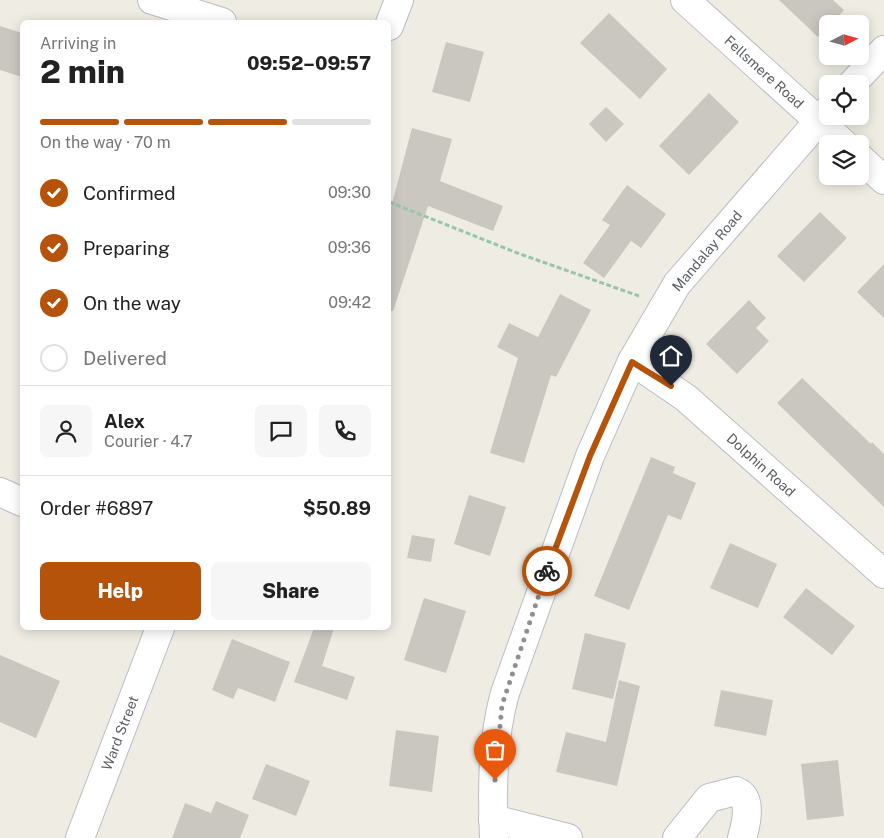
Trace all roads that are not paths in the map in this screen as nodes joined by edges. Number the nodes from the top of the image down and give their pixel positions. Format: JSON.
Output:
{"nodes":[{"id":1,"x":152,"y":0,"type":"edge"},
{"id":2,"x":399,"y":0,"type":"edge"},
{"id":3,"x":685,"y":0,"type":"edge"},
{"id":4,"x":216,"y":20,"type":"edge"},
{"id":5,"x":391,"y":21,"type":"edge"},
{"id":6,"x":884,"y":50,"type":"edge"},
{"id":7,"x":860,"y":75,"type":"edge"},
{"id":8,"x":819,"y":112,"type":"edge"},
{"id":9,"x":819,"y":120,"type":"edge"},
{"id":10,"x":869,"y":166,"type":"edge"},
{"id":11,"x":884,"y":180,"type":"edge"},
{"id":12,"x":632,"y":362,"type":"junction"},
{"id":13,"x":0,"y":492,"type":"edge"},
{"id":14,"x":20,"y":501,"type":"edge"},
{"id":15,"x":884,"y":574,"type":"edge"},
{"id":16,"x":159,"y":630,"type":"edge"},
{"id":17,"x":493,"y":829,"type":"edge"},
{"id":18,"x":80,"y":838,"type":"edge"},
{"id":19,"x":568,"y":838,"type":"edge"},
{"id":20,"x":677,"y":838,"type":"edge"},
{"id":21,"x":742,"y":838,"type":"edge"}],
"edges":[{"from":1,"to":4,"type":"street"},
{"from":2,"to":5,"type":"street"},
{"from":3,"to":8,"type":"street","name":"Fellsmere Road"},
{"from":6,"to":7,"type":"street"},
{"from":9,"to":12,"type":"street","name":"Mandalay Road"},
{"from":10,"to":11,"type":"street"},
{"from":12,"to":15,"type":"street","name":"Dolphin Road"},
{"from":12,"to":17,"type":"street","name":"Mandalay Road"},
{"from":13,"to":14,"type":"street"},
{"from":16,"to":18,"type":"street","name":"Ward Street"},
{"from":17,"to":19,"type":"street"},
{"from":20,"to":21,"type":"street"}]}
